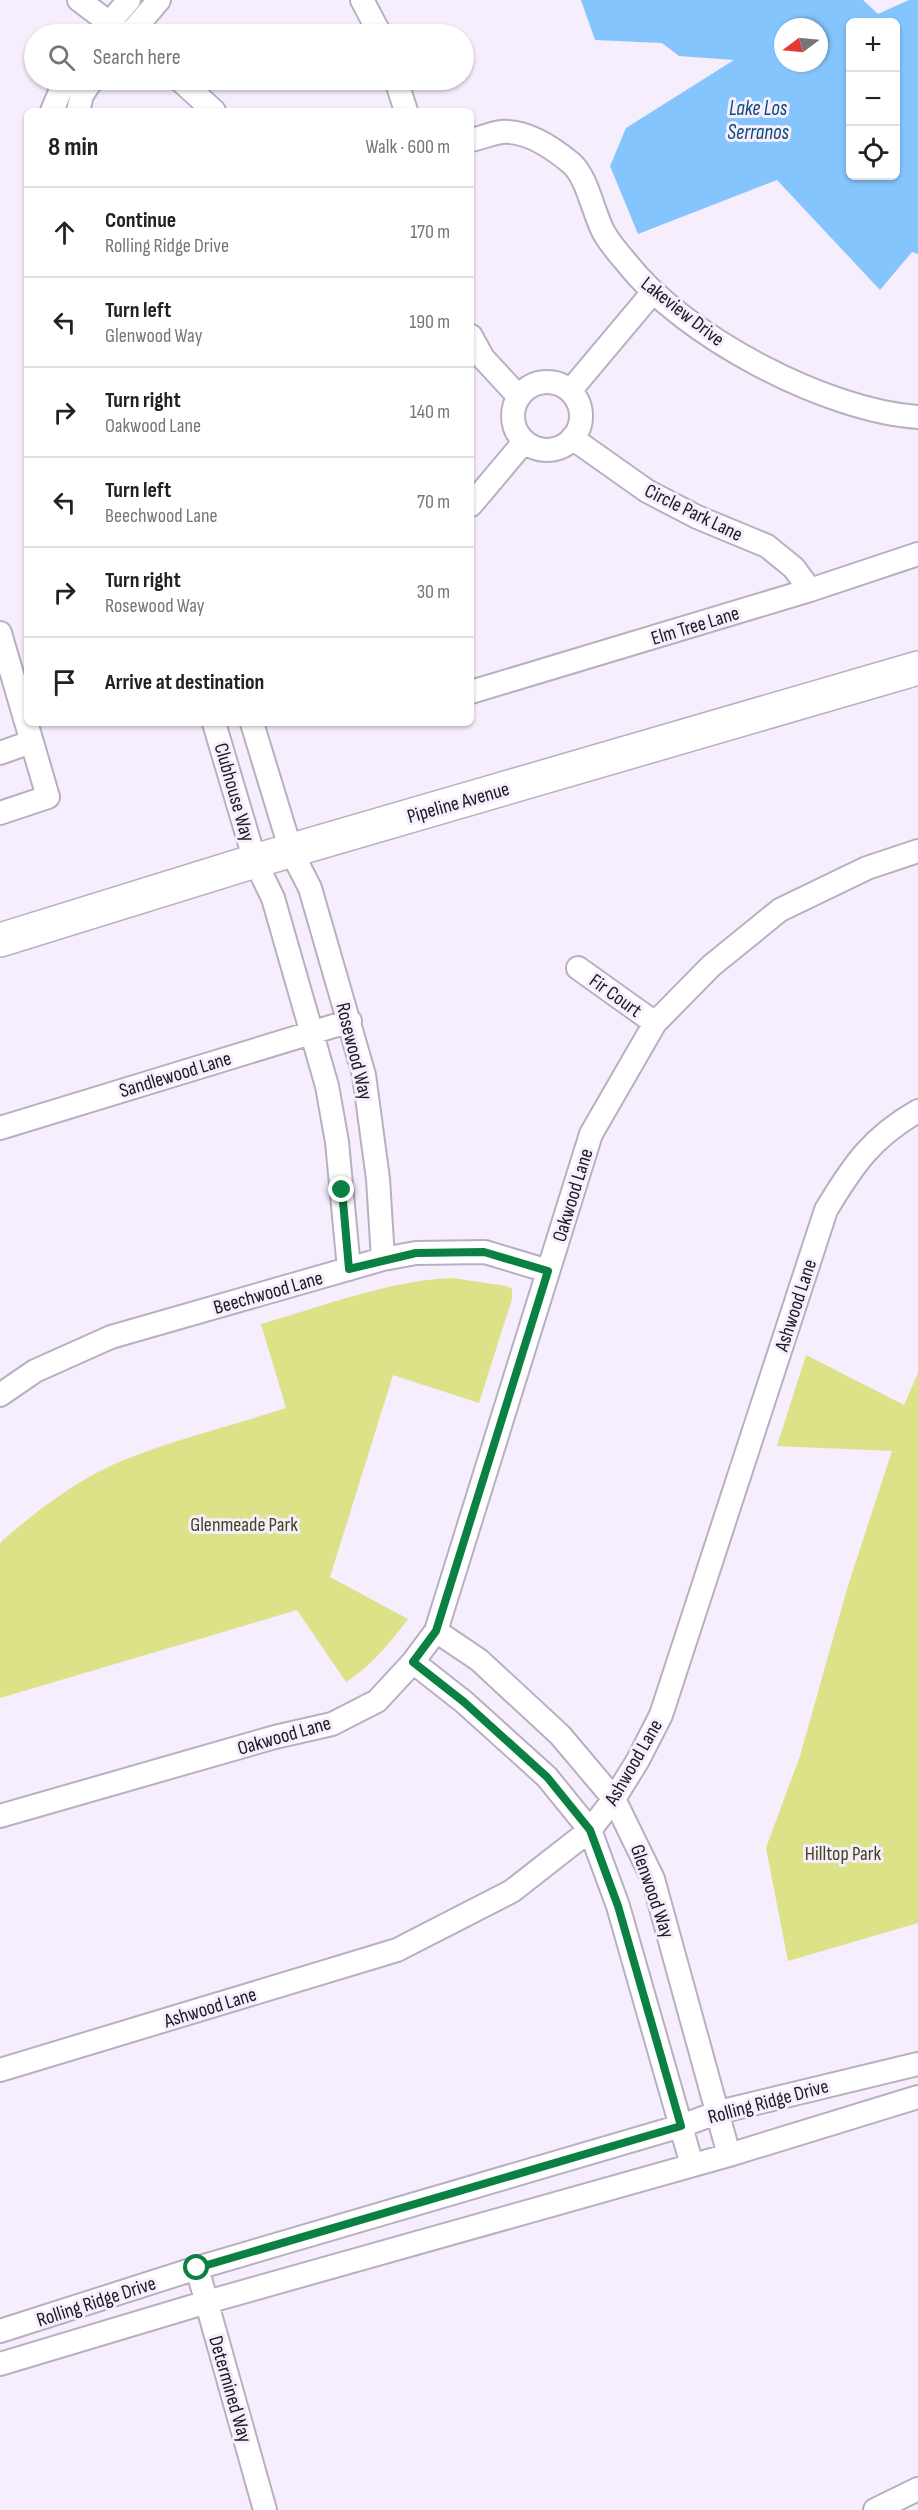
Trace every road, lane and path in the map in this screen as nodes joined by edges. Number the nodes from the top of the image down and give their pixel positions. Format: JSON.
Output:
{"nodes":[{"id":1,"x":79,"y":0,"type":"edge"},
{"id":2,"x":129,"y":0,"type":"edge"},
{"id":3,"x":159,"y":0,"type":"edge"},
{"id":4,"x":362,"y":0,"type":"edge"},
{"id":5,"x":104,"y":24,"type":"edge"},
{"id":6,"x":115,"y":24,"type":"edge"},
{"id":7,"x":139,"y":24,"type":"edge"},
{"id":8,"x":375,"y":24,"type":"edge"},
{"id":9,"x":61,"y":90,"type":"edge"},
{"id":10,"x":85,"y":90,"type":"edge"},
{"id":11,"x":191,"y":90,"type":"edge"},
{"id":12,"x":399,"y":90,"type":"edge"},
{"id":13,"x":53,"y":108,"type":"edge"},
{"id":14,"x":79,"y":108,"type":"edge"},
{"id":15,"x":211,"y":108,"type":"edge"},
{"id":16,"x":405,"y":108,"type":"edge"},
{"id":17,"x":474,"y":139,"type":"edge"},
{"id":18,"x":653,"y":292,"type":"junction"},
{"id":19,"x":474,"y":342,"type":"edge"},
{"id":20,"x":570,"y":392,"type":"junction"},
{"id":21,"x":519,"y":397,"type":"junction"},
{"id":22,"x":918,"y":417,"type":"edge"},
{"id":23,"x":572,"y":438,"type":"junction"},
{"id":24,"x":524,"y":442,"type":"junction"},
{"id":25,"x":474,"y":501,"type":"edge"},
{"id":26,"x":918,"y":554,"type":"edge"},
{"id":27,"x":810,"y":590,"type":"junction"},
{"id":28,"x":0,"y":633,"type":"edge"},
{"id":29,"x":918,"y":668,"type":"edge"},
{"id":30,"x":474,"y":691,"type":"edge"},
{"id":31,"x":24,"y":717,"type":"edge"},
{"id":32,"x":26,"y":726,"type":"edge"},
{"id":33,"x":215,"y":726,"type":"edge"},
{"id":34,"x":253,"y":726,"type":"edge"},
{"id":35,"x":31,"y":742,"type":"junction"},
{"id":36,"x":0,"y":753,"type":"edge"},
{"id":37,"x":0,"y":813,"type":"edge"},
{"id":38,"x":291,"y":851,"type":"junction"},
{"id":39,"x":918,"y":851,"type":"edge"},
{"id":40,"x":255,"y":861,"type":"junction"},
{"id":41,"x":0,"y":940,"type":"edge"},
{"id":42,"x":578,"y":968,"type":"dead end"},
{"id":43,"x":350,"y":1021,"type":"junction"},
{"id":44,"x":655,"y":1023,"type":"junction"},
{"id":45,"x":314,"y":1032,"type":"junction"},
{"id":46,"x":918,"y":1111,"type":"edge"},
{"id":47,"x":0,"y":1128,"type":"edge"},
{"id":48,"x":383,"y":1259,"type":"junction"},
{"id":49,"x":349,"y":1269,"type":"junction"},
{"id":50,"x":548,"y":1271,"type":"junction"},
{"id":51,"x":0,"y":1395,"type":"edge"},
{"id":52,"x":436,"y":1631,"type":"junction"},
{"id":53,"x":413,"y":1662,"type":"junction"},
{"id":54,"x":614,"y":1799,"type":"junction"},
{"id":55,"x":0,"y":1816,"type":"edge"},
{"id":56,"x":590,"y":1830,"type":"junction"},
{"id":57,"x":918,"y":2064,"type":"edge"},
{"id":58,"x":0,"y":2070,"type":"edge"},
{"id":59,"x":918,"y":2097,"type":"edge"},
{"id":60,"x":719,"y":2112,"type":"junction"},
{"id":61,"x":681,"y":2126,"type":"junction"},
{"id":62,"x":729,"y":2155,"type":"junction"},
{"id":63,"x":692,"y":2165,"type":"junction"},
{"id":64,"x":197,"y":2268,"type":"junction"},
{"id":65,"x":207,"y":2302,"type":"junction"},
{"id":66,"x":0,"y":2331,"type":"edge"},
{"id":67,"x":0,"y":2364,"type":"edge"},
{"id":68,"x":918,"y":2489,"type":"edge"},
{"id":69,"x":265,"y":2510,"type":"edge"},
{"id":70,"x":875,"y":2510,"type":"edge"}],
"edges":[{"from":1,"to":5,"type":"street"},
{"from":2,"to":6,"type":"street"},
{"from":3,"to":7,"type":"street"},
{"from":4,"to":8,"type":"street"},
{"from":9,"to":13,"type":"street"},
{"from":10,"to":14,"type":"street"},
{"from":11,"to":15,"type":"street"},
{"from":12,"to":16,"type":"street"},
{"from":17,"to":18,"type":"street","name":"Lakeview Drive"},
{"from":18,"to":20,"type":"street"},
{"from":18,"to":22,"type":"street","name":"Lakeview Drive"},
{"from":19,"to":21,"type":"street"},
{"from":20,"to":21,"type":"street"},
{"from":20,"to":23,"type":"street"},
{"from":21,"to":24,"type":"street"},
{"from":23,"to":24,"type":"street"},
{"from":23,"to":27,"type":"street","name":"Circle Park Lane"},
{"from":24,"to":25,"type":"street"},
{"from":26,"to":27,"type":"street","name":"Elm Tree Lane"},
{"from":27,"to":30,"type":"street","name":"Elm Tree Lane"},
{"from":28,"to":31,"type":"street"},
{"from":29,"to":38,"type":"main road","name":"Pipeline Avenue"},
{"from":32,"to":35,"type":"street"},
{"from":33,"to":40,"type":"street","name":"Clubhouse Way"},
{"from":34,"to":38,"type":"street","name":"Clubhouse Way"},
{"from":35,"to":36,"type":"street"},
{"from":35,"to":37,"type":"street"},
{"from":38,"to":40,"type":"main road","name":"Pipeline Avenue"},
{"from":38,"to":43,"type":"street","name":"Rosewood Way"},
{"from":39,"to":44,"type":"street","name":"Oakwood Lane"},
{"from":40,"to":41,"type":"main road","name":"Pipeline Avenue"},
{"from":40,"to":45,"type":"street","name":"Rosewood Way"},
{"from":42,"to":44,"type":"street","name":"Fir Court"},
{"from":43,"to":45,"type":"street","name":"Sandlewood Lane"},
{"from":43,"to":48,"type":"street","name":"Rosewood Way"},
{"from":44,"to":50,"type":"street","name":"Oakwood Lane"},
{"from":45,"to":47,"type":"street","name":"Sandlewood Lane"},
{"from":45,"to":49,"type":"street","name":"Rosewood Way"},
{"from":46,"to":54,"type":"street","name":"Ashwood Lane"},
{"from":48,"to":49,"type":"street","name":"Beechwood Lane"},
{"from":48,"to":50,"type":"street","name":"Beechwood Lane"},
{"from":49,"to":51,"type":"street","name":"Beechwood Lane"},
{"from":50,"to":52,"type":"street","name":"Oakwood Lane"},
{"from":52,"to":53,"type":"street","name":"Oakwood Lane"},
{"from":52,"to":54,"type":"street","name":"Glenwood Way"},
{"from":53,"to":55,"type":"street","name":"Oakwood Lane"},
{"from":53,"to":56,"type":"street","name":"Glenwood Way"},
{"from":54,"to":56,"type":"street","name":"Ashwood Lane"},
{"from":54,"to":60,"type":"street","name":"Glenwood Way"},
{"from":56,"to":58,"type":"street","name":"Ashwood Lane"},
{"from":56,"to":61,"type":"street","name":"Glenwood Way"},
{"from":57,"to":60,"type":"street","name":"Rolling Ridge Drive"},
{"from":59,"to":62,"type":"street","name":"Rolling Ridge Drive"},
{"from":60,"to":61,"type":"street","name":"Rolling Ridge Drive"},
{"from":60,"to":62,"type":"street","name":"Glenwood Way"},
{"from":61,"to":63,"type":"street","name":"Glenwood Way"},
{"from":61,"to":64,"type":"street","name":"Rolling Ridge Drive"},
{"from":62,"to":63,"type":"street","name":"Rolling Ridge Drive"},
{"from":63,"to":65,"type":"street","name":"Rolling Ridge Drive"},
{"from":64,"to":65,"type":"street","name":"Determined Way"},
{"from":64,"to":66,"type":"street","name":"Rolling Ridge Drive"},
{"from":65,"to":67,"type":"street","name":"Rolling Ridge Drive"},
{"from":65,"to":69,"type":"street","name":"Determined Way"},
{"from":68,"to":70,"type":"street"}]}
